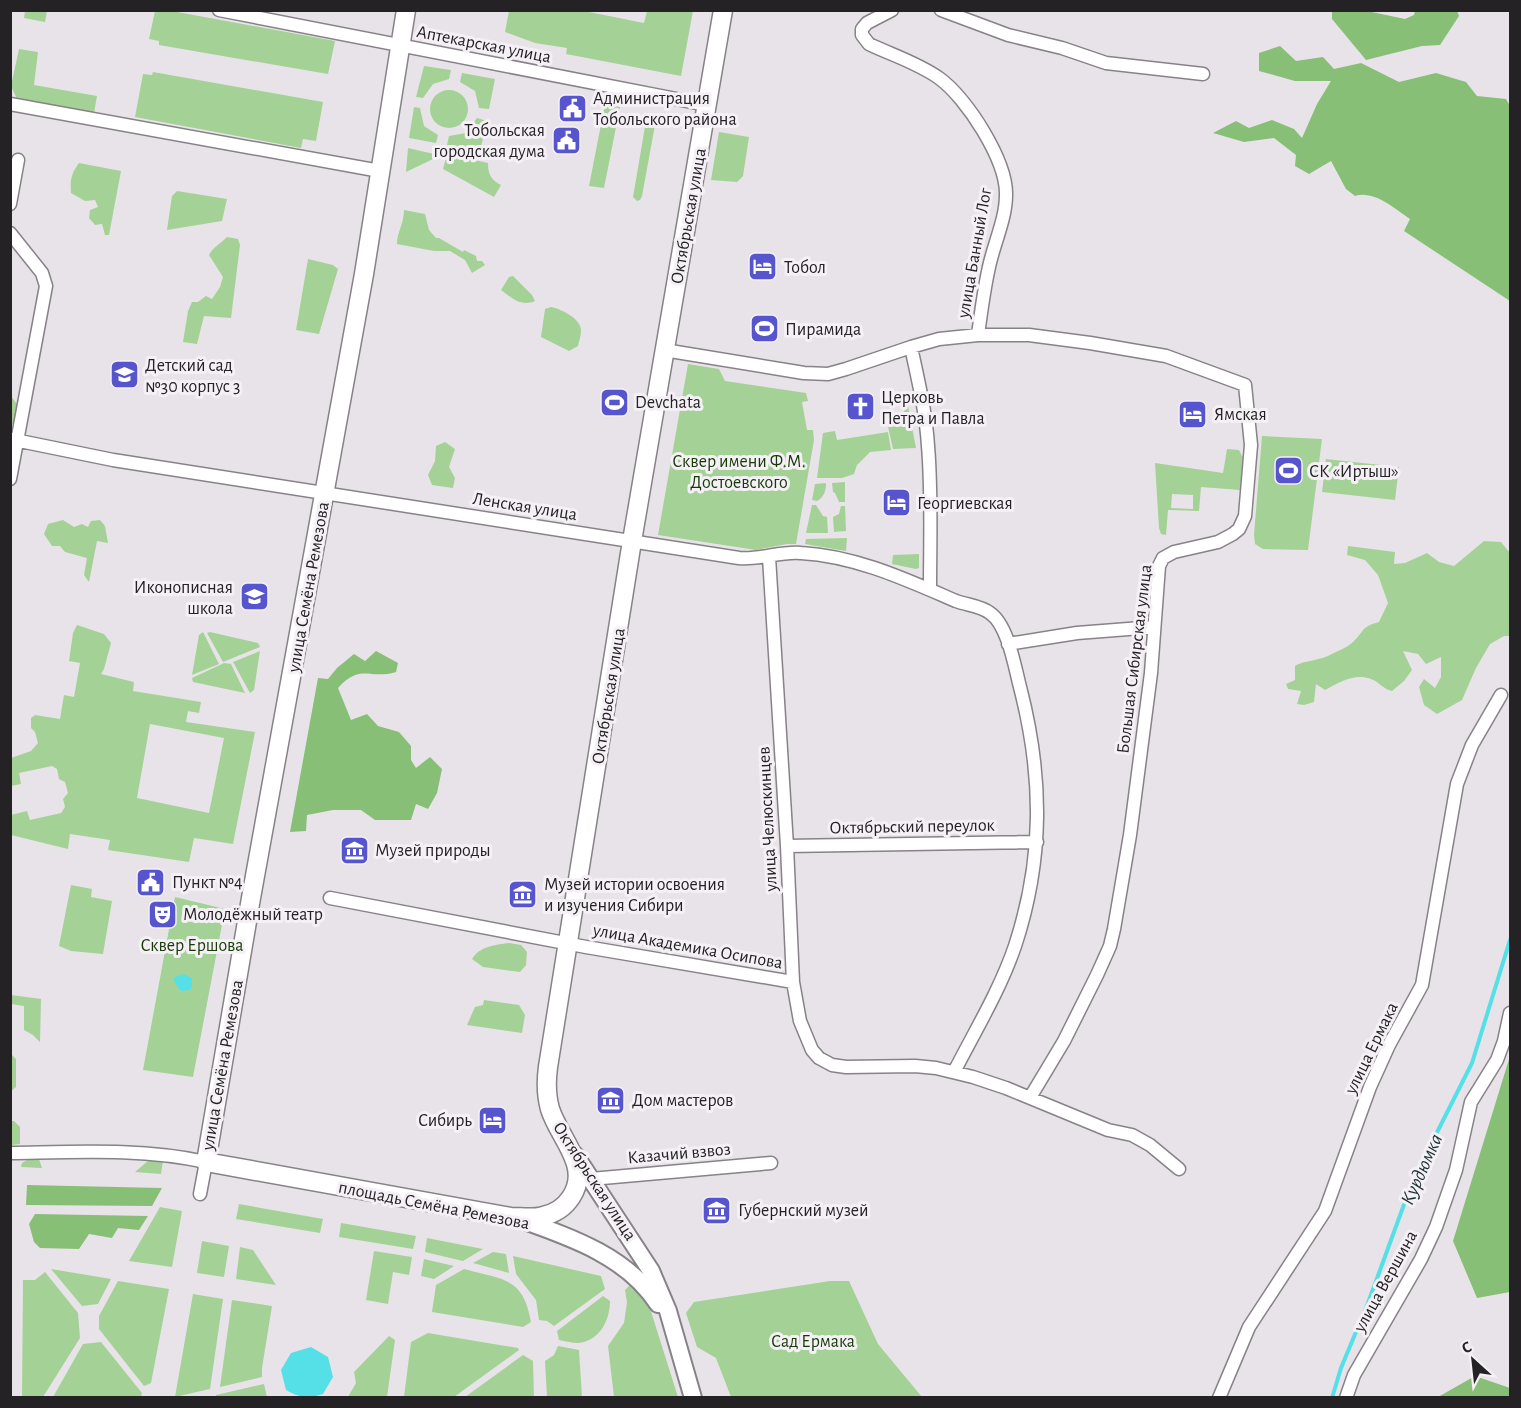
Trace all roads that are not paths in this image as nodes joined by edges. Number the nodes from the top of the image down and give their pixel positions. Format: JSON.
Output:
{"nodes":[{"id":1,"x":219,"y":10,"type":"edge"},
{"id":2,"x":406,"y":10,"type":"edge"},
{"id":3,"x":723,"y":10,"type":"edge"},
{"id":4,"x":892,"y":10,"type":"edge"},
{"id":5,"x":941,"y":10,"type":"edge"},
{"id":6,"x":399,"y":46,"type":"junction"},
{"id":7,"x":1203,"y":74,"type":"dead end"},
{"id":8,"x":10,"y":104,"type":"edge"},
{"id":9,"x":707,"y":105,"type":"junction"},
{"id":10,"x":18,"y":160,"type":"dead end"},
{"id":11,"x":380,"y":171,"type":"junction"},
{"id":12,"x":10,"y":204,"type":"edge"},
{"id":13,"x":10,"y":233,"type":"edge"},
{"id":14,"x":978,"y":335,"type":"junction"},
{"id":15,"x":910,"y":347,"type":"junction"},
{"id":16,"x":664,"y":350,"type":"junction"},
{"id":17,"x":14,"y":440,"type":"edge"},
{"id":18,"x":10,"y":479,"type":"edge"},
{"id":19,"x":325,"y":493,"type":"junction"},
{"id":20,"x":632,"y":542,"type":"junction"},
{"id":21,"x":769,"y":557,"type":"junction"},
{"id":22,"x":930,"y":588,"type":"junction"},
{"id":23,"x":1154,"y":627,"type":"junction"},
{"id":24,"x":1008,"y":644,"type":"junction"},
{"id":25,"x":1501,"y":695,"type":"dead end"},
{"id":26,"x":1036,"y":842,"type":"junction"},
{"id":27,"x":787,"y":846,"type":"junction"},
{"id":28,"x":330,"y":898,"type":"dead end"},
{"id":29,"x":567,"y":944,"type":"junction"},
{"id":30,"x":793,"y":982,"type":"junction"},
{"id":31,"x":1510,"y":1012,"type":"edge"},
{"id":32,"x":954,"y":1072,"type":"junction"},
{"id":33,"x":1031,"y":1096,"type":"junction"},
{"id":34,"x":567,"y":1144,"type":"junction"},
{"id":35,"x":10,"y":1154,"type":"edge"},
{"id":36,"x":206,"y":1162,"type":"junction"},
{"id":37,"x":771,"y":1163,"type":"dead end"},
{"id":38,"x":1179,"y":1169,"type":"dead end"},
{"id":39,"x":591,"y":1179,"type":"junction"},
{"id":40,"x":200,"y":1194,"type":"dead end"},
{"id":41,"x":511,"y":1217,"type":"junction"},
{"id":42,"x":680,"y":1350,"type":"junction"},
{"id":43,"x":693,"y":1398,"type":"edge"},
{"id":44,"x":1219,"y":1398,"type":"edge"},
{"id":45,"x":1346,"y":1398,"type":"edge"}],
"edges":[{"from":1,"to":6,"type":"street","name":"Аптекарская улица"},
{"from":2,"to":6,"type":"main road","name":"улица Семёна Ремезова"},
{"from":3,"to":9,"type":"main road","name":"Октябрьская улица"},
{"from":4,"to":14,"type":"street","name":"улица Банный Лог"},
{"from":5,"to":7,"type":"street"},
{"from":6,"to":9,"type":"street","name":"Аптекарская улица"},
{"from":6,"to":11,"type":"main road","name":"улица Семёна Ремезова"},
{"from":8,"to":11,"type":"street"},
{"from":9,"to":16,"type":"main road","name":"Октябрьская улица"},
{"from":10,"to":12,"type":"street"},
{"from":11,"to":19,"type":"main road","name":"улица Семёна Ремезова"},
{"from":13,"to":17,"type":"street"},
{"from":14,"to":15,"type":"street","name":"Большая Сибирская улица"},
{"from":14,"to":23,"type":"street","name":"Большая Сибирская улица"},
{"from":15,"to":16,"type":"street","name":"Большая Сибирская улица"},
{"from":15,"to":22,"type":"street"},
{"from":16,"to":20,"type":"main road","name":"Октябрьская улица"},
{"from":17,"to":18,"type":"street"},
{"from":17,"to":19,"type":"street","name":"Ленская улица"},
{"from":19,"to":20,"type":"street","name":"Ленская улица"},
{"from":19,"to":36,"type":"main road","name":"улица Семёна Ремезова"},
{"from":20,"to":21,"type":"street","name":"Ленская улица"},
{"from":20,"to":29,"type":"main road","name":"Октябрьская улица"},
{"from":21,"to":22,"type":"street","name":"Ленская улица"},
{"from":21,"to":27,"type":"street","name":"улица Челюскинцев"},
{"from":22,"to":24,"type":"street","name":"Ленская улица"},
{"from":23,"to":24,"type":"street"},
{"from":23,"to":33,"type":"street","name":"Большая Сибирская улица"},
{"from":24,"to":26,"type":"street","name":"Ленская улица"},
{"from":25,"to":44,"type":"street","name":"улица Ермака"},
{"from":26,"to":27,"type":"street","name":"Октябрьский переулок"},
{"from":26,"to":32,"type":"street","name":"Ленская улица"},
{"from":27,"to":30,"type":"street","name":"улица Челюскинцев"},
{"from":28,"to":29,"type":"street","name":"улица Академика Осипова"},
{"from":29,"to":30,"type":"street","name":"улица Академика Осипова"},
{"from":29,"to":34,"type":"main road","name":"Октябрьская улица"},
{"from":30,"to":32,"type":"street","name":"улица Челюскинцев"},
{"from":31,"to":45,"type":"street","name":"улица Вершина"},
{"from":32,"to":33,"type":"street"},
{"from":33,"to":38,"type":"street"},
{"from":34,"to":39,"type":"main road","name":"Октябрьская улица"},
{"from":34,"to":41,"type":"main road"},
{"from":35,"to":36,"type":"street"},
{"from":36,"to":40,"type":"street"},
{"from":36,"to":41,"type":"main road","name":"площадь Семёна Ремезова"},
{"from":37,"to":39,"type":"street","name":"Казачий взвоз"},
{"from":39,"to":42,"type":"main road","name":"Октябрьская улица"},
{"from":41,"to":42,"type":"main road","name":"площадь Семёна Ремезова"},
{"from":42,"to":43,"type":"main road"}]}
